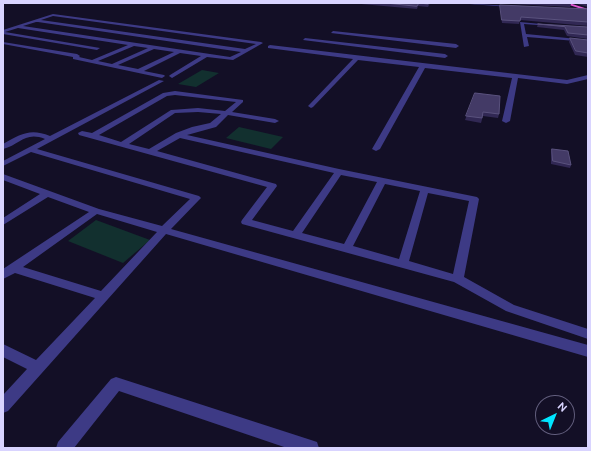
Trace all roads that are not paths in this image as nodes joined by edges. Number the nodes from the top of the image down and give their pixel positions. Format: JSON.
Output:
{"nodes":[{"id":1,"x":458,"y":3,"type":"edge"},
{"id":2,"x":565,"y":3,"type":"edge"},
{"id":3,"x":518,"y":7,"type":"edge"},
{"id":4,"x":571,"y":9,"type":"edge"},
{"id":5,"x":587,"y":10,"type":"edge"},
{"id":6,"x":35,"y":21,"type":"junction"},
{"id":7,"x":18,"y":26,"type":"junction"},
{"id":8,"x":559,"y":26,"type":"edge"},
{"id":9,"x":149,"y":27,"type":"junction"},
{"id":10,"x":3,"y":32,"type":"edge"},
{"id":11,"x":333,"y":32,"type":"dead end"},
{"id":12,"x":132,"y":34,"type":"junction"},
{"id":13,"x":525,"y":35,"type":"junction"},
{"id":14,"x":305,"y":39,"type":"dead end"},
{"id":15,"x":391,"y":39,"type":"junction"},
{"id":16,"x":114,"y":41,"type":"junction"},
{"id":17,"x":588,"y":41,"type":"edge"},
{"id":18,"x":3,"y":43,"type":"edge"},
{"id":19,"x":134,"y":44,"type":"junction"},
{"id":20,"x":456,"y":46,"type":"dead end"},
{"id":21,"x":526,"y":46,"type":"dead end"},
{"id":22,"x":155,"y":47,"type":"junction"},
{"id":23,"x":270,"y":47,"type":"dead end"},
{"id":24,"x":97,"y":48,"type":"junction"},
{"id":25,"x":385,"y":48,"type":"junction"},
{"id":26,"x":180,"y":51,"type":"junction"},
{"id":27,"x":246,"y":51,"type":"junction"},
{"id":28,"x":207,"y":55,"type":"junction"},
{"id":29,"x":77,"y":56,"type":"junction"},
{"id":30,"x":445,"y":56,"type":"dead end"},
{"id":31,"x":357,"y":58,"type":"junction"},
{"id":32,"x":377,"y":60,"type":"junction"},
{"id":33,"x":91,"y":62,"type":"junction"},
{"id":34,"x":112,"y":66,"type":"junction"},
{"id":35,"x":423,"y":66,"type":"junction"},
{"id":36,"x":139,"y":71,"type":"junction"},
{"id":37,"x":515,"y":76,"type":"junction"},
{"id":38,"x":588,"y":77,"type":"edge"},
{"id":39,"x":162,"y":79,"type":"junction"},
{"id":40,"x":310,"y":106,"type":"dead end"},
{"id":41,"x":225,"y":113,"type":"junction"},
{"id":42,"x":275,"y":121,"type":"dead end"},
{"id":43,"x":506,"y":122,"type":"dead end"},
{"id":44,"x":82,"y":133,"type":"dead end"},
{"id":45,"x":179,"y":135,"type":"junction"},
{"id":46,"x":93,"y":136,"type":"junction"},
{"id":47,"x":52,"y":139,"type":"junction"},
{"id":48,"x":122,"y":144,"type":"junction"},
{"id":49,"x":3,"y":146,"type":"edge"},
{"id":50,"x":31,"y":150,"type":"junction"},
{"id":51,"x":376,"y":150,"type":"dead end"},
{"id":52,"x":150,"y":152,"type":"junction"},
{"id":53,"x":3,"y":164,"type":"edge"},
{"id":54,"x":339,"y":172,"type":"junction"},
{"id":55,"x":4,"y":178,"type":"edge"},
{"id":56,"x":382,"y":180,"type":"junction"},
{"id":57,"x":425,"y":189,"type":"junction"},
{"id":58,"x":48,"y":193,"type":"junction"},
{"id":59,"x":96,"y":211,"type":"junction"},
{"id":60,"x":3,"y":222,"type":"edge"},
{"id":61,"x":164,"y":230,"type":"junction"},
{"id":62,"x":295,"y":235,"type":"junction"},
{"id":63,"x":347,"y":248,"type":"junction"},
{"id":64,"x":403,"y":264,"type":"junction"},
{"id":65,"x":13,"y":268,"type":"junction"},
{"id":66,"x":3,"y":275,"type":"edge"},
{"id":67,"x":458,"y":279,"type":"junction"},
{"id":68,"x":103,"y":296,"type":"junction"},
{"id":69,"x":588,"y":334,"type":"edge"},
{"id":70,"x":3,"y":350,"type":"edge"},
{"id":71,"x":588,"y":351,"type":"edge"},
{"id":72,"x":38,"y":368,"type":"junction"},
{"id":73,"x":3,"y":406,"type":"edge"},
{"id":74,"x":64,"y":448,"type":"edge"},
{"id":75,"x":311,"y":448,"type":"edge"}],
"edges":[{"from":1,"to":3,"type":"lane"},
{"from":2,"to":5,"type":"highway"},
{"from":4,"to":5,"type":"lane"},
{"from":6,"to":7,"type":"street"},
{"from":6,"to":9,"type":"street"},
{"from":6,"to":12,"type":"street"},
{"from":7,"to":10,"type":"street"},
{"from":7,"to":16,"type":"street"},
{"from":8,"to":13,"type":"street"},
{"from":9,"to":12,"type":"street"},
{"from":9,"to":27,"type":"street"},
{"from":10,"to":24,"type":"street"},
{"from":11,"to":15,"type":"street"},
{"from":12,"to":16,"type":"street"},
{"from":12,"to":27,"type":"street"},
{"from":13,"to":17,"type":"street"},
{"from":13,"to":21,"type":"street"},
{"from":14,"to":25,"type":"street"},
{"from":15,"to":20,"type":"street"},
{"from":15,"to":25,"type":"street"},
{"from":16,"to":19,"type":"street"},
{"from":16,"to":24,"type":"street"},
{"from":18,"to":29,"type":"street"},
{"from":19,"to":22,"type":"street"},
{"from":19,"to":33,"type":"street"},
{"from":22,"to":26,"type":"street"},
{"from":22,"to":34,"type":"street"},
{"from":23,"to":31,"type":"street"},
{"from":24,"to":29,"type":"street"},
{"from":25,"to":30,"type":"street"},
{"from":25,"to":32,"type":"street"},
{"from":26,"to":28,"type":"street"},
{"from":26,"to":36,"type":"street"},
{"from":27,"to":28,"type":"street"},
{"from":28,"to":39,"type":"street"},
{"from":29,"to":33,"type":"street"},
{"from":31,"to":32,"type":"street"},
{"from":31,"to":40,"type":"street"},
{"from":32,"to":35,"type":"street"},
{"from":33,"to":34,"type":"street"},
{"from":34,"to":36,"type":"street"},
{"from":35,"to":37,"type":"street"},
{"from":35,"to":51,"type":"street"},
{"from":36,"to":39,"type":"street"},
{"from":37,"to":38,"type":"street"},
{"from":37,"to":43,"type":"street"},
{"from":39,"to":47,"type":"street"},
{"from":41,"to":42,"type":"street"},
{"from":41,"to":45,"type":"street"},
{"from":41,"to":46,"type":"street"},
{"from":41,"to":48,"type":"street"},
{"from":44,"to":46,"type":"street"},
{"from":45,"to":52,"type":"street"},
{"from":45,"to":54,"type":"street"},
{"from":46,"to":48,"type":"street"},
{"from":47,"to":49,"type":"street"},
{"from":47,"to":50,"type":"street"},
{"from":48,"to":52,"type":"street"},
{"from":50,"to":53,"type":"street"},
{"from":50,"to":61,"type":"street"},
{"from":52,"to":62,"type":"street"},
{"from":54,"to":56,"type":"street"},
{"from":54,"to":62,"type":"street"},
{"from":55,"to":58,"type":"street"},
{"from":56,"to":57,"type":"street"},
{"from":56,"to":63,"type":"street"},
{"from":57,"to":64,"type":"street"},
{"from":57,"to":67,"type":"street"},
{"from":58,"to":59,"type":"street"},
{"from":58,"to":60,"type":"street"},
{"from":59,"to":61,"type":"street"},
{"from":59,"to":65,"type":"street"},
{"from":61,"to":68,"type":"street"},
{"from":61,"to":71,"type":"street"},
{"from":62,"to":63,"type":"street"},
{"from":63,"to":64,"type":"street"},
{"from":64,"to":67,"type":"street"},
{"from":65,"to":66,"type":"street"},
{"from":65,"to":68,"type":"street"},
{"from":67,"to":69,"type":"street"},
{"from":68,"to":72,"type":"street"},
{"from":70,"to":72,"type":"street"},
{"from":72,"to":73,"type":"street"},
{"from":74,"to":75,"type":"street"}]}
